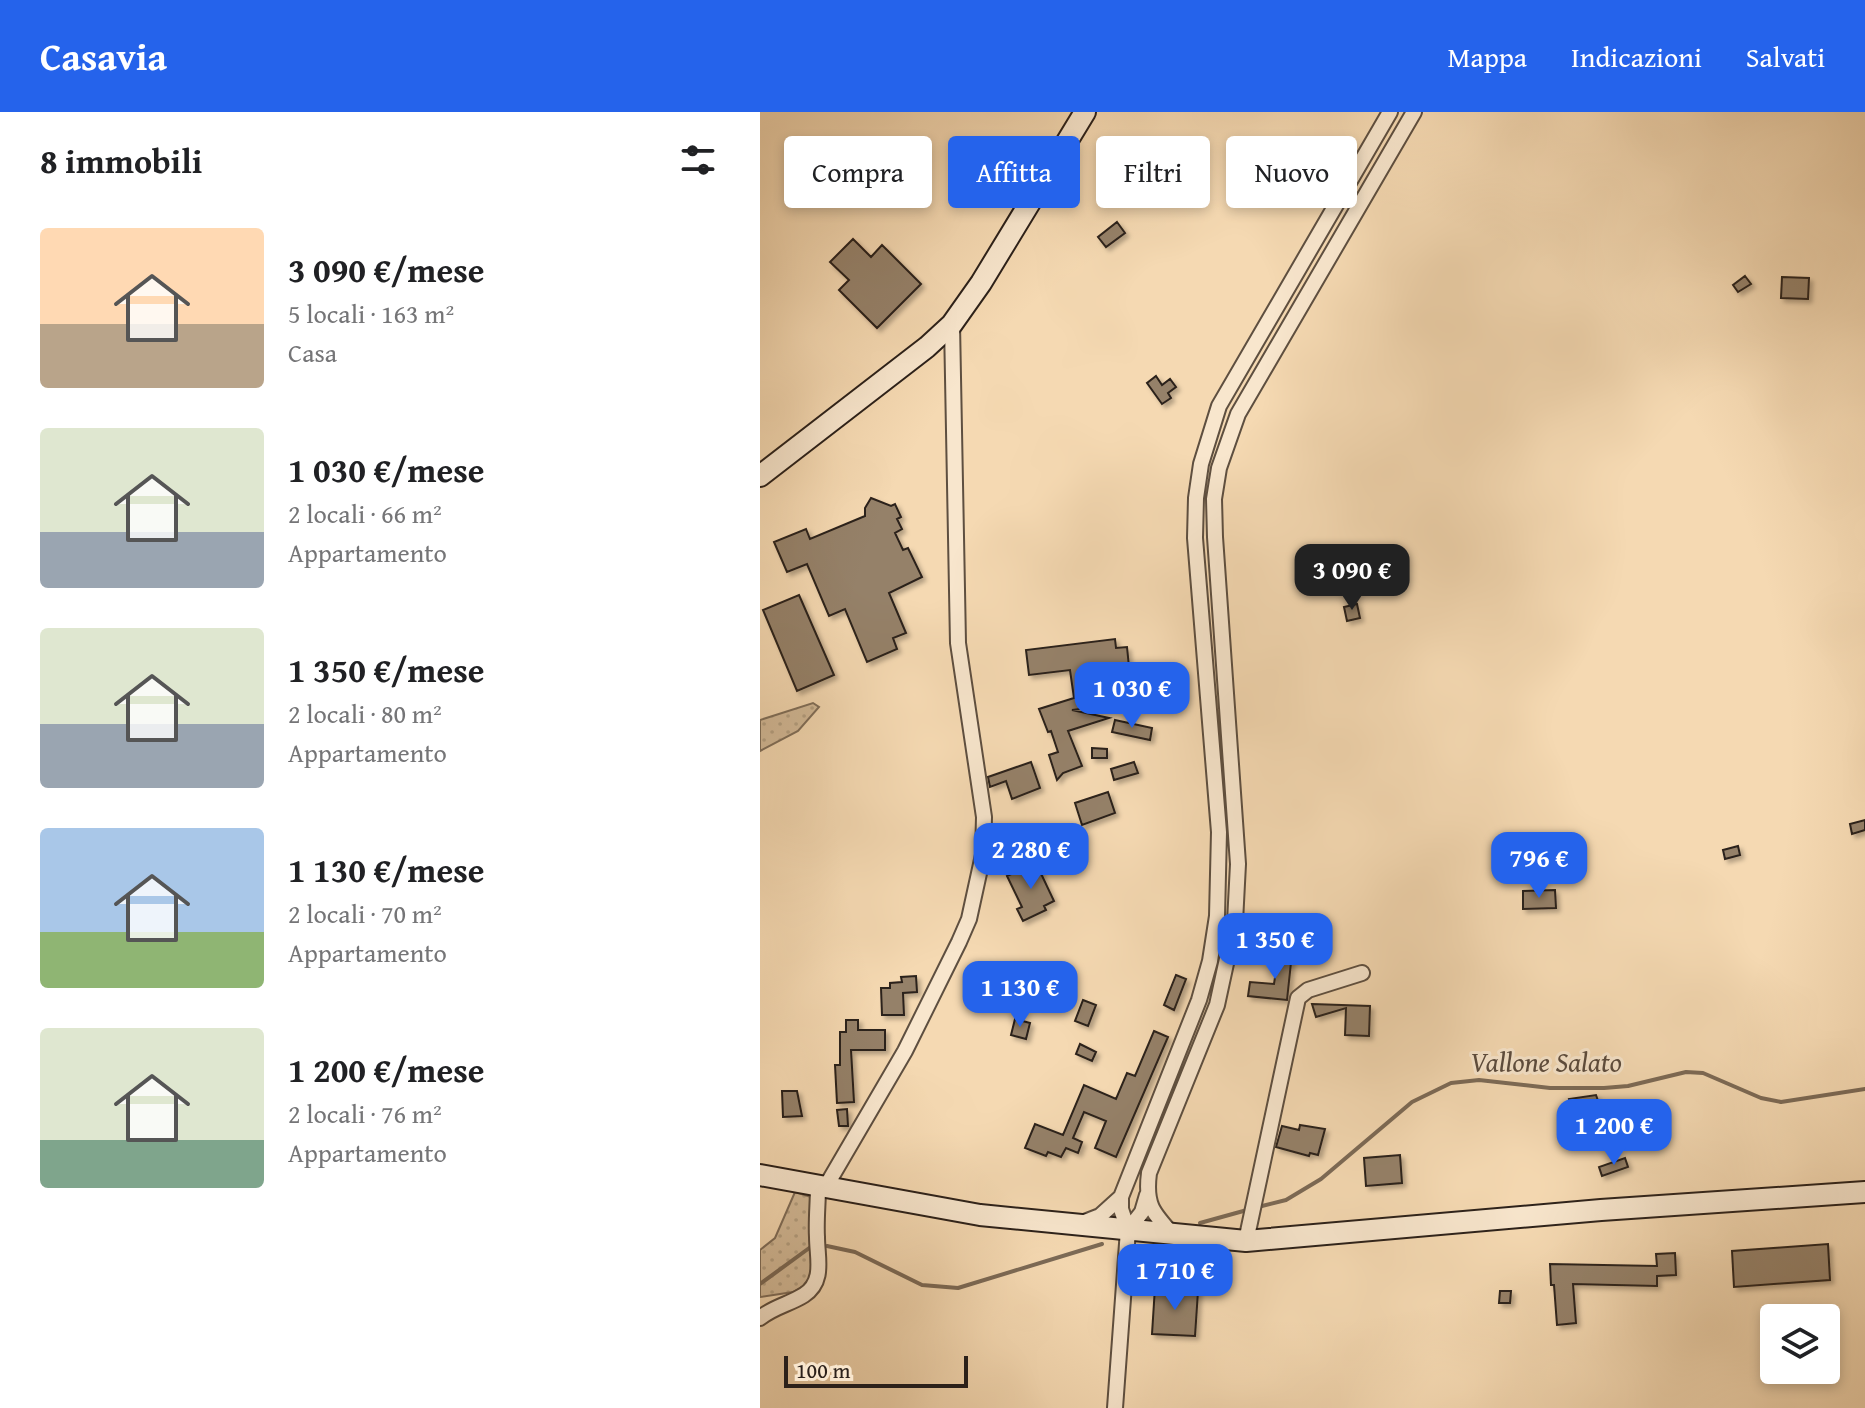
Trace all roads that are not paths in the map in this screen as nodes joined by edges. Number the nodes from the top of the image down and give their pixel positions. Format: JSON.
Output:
{"nodes":[{"id":1,"x":1085,"y":112,"type":"edge"},
{"id":2,"x":1390,"y":112,"type":"edge"},
{"id":3,"x":1414,"y":112,"type":"edge"},
{"id":4,"x":952,"y":324,"type":"junction"},
{"id":5,"x":760,"y":476,"type":"edge"},
{"id":6,"x":1362,"y":973,"type":"dead end"},
{"id":7,"x":760,"y":1175,"type":"edge"},
{"id":8,"x":822,"y":1187,"type":"junction"},
{"id":9,"x":1865,"y":1192,"type":"edge"},
{"id":10,"x":1147,"y":1195,"type":"junction"},
{"id":11,"x":1121,"y":1197,"type":"junction"},
{"id":12,"x":1073,"y":1226,"type":"junction"},
{"id":13,"x":1128,"y":1230,"type":"junction"},
{"id":14,"x":1174,"y":1236,"type":"junction"},
{"id":15,"x":1246,"y":1241,"type":"junction"},
{"id":16,"x":760,"y":1318,"type":"edge"},
{"id":17,"x":1115,"y":1408,"type":"edge"}],
"edges":[{"from":1,"to":4,"type":"main road"},
{"from":2,"to":11,"type":"street"},
{"from":3,"to":10,"type":"street"},
{"from":4,"to":5,"type":"main road"},
{"from":4,"to":8,"type":"street"},
{"from":6,"to":15,"type":"street"},
{"from":7,"to":8,"type":"main road"},
{"from":8,"to":12,"type":"main road"},
{"from":8,"to":16,"type":"street"},
{"from":9,"to":15,"type":"main road"},
{"from":10,"to":13,"type":"street"},
{"from":10,"to":14,"type":"street"},
{"from":11,"to":12,"type":"street"},
{"from":11,"to":13,"type":"street"},
{"from":12,"to":13,"type":"main road"},
{"from":13,"to":14,"type":"main road"},
{"from":13,"to":17,"type":"street"},
{"from":14,"to":15,"type":"main road"}]}
